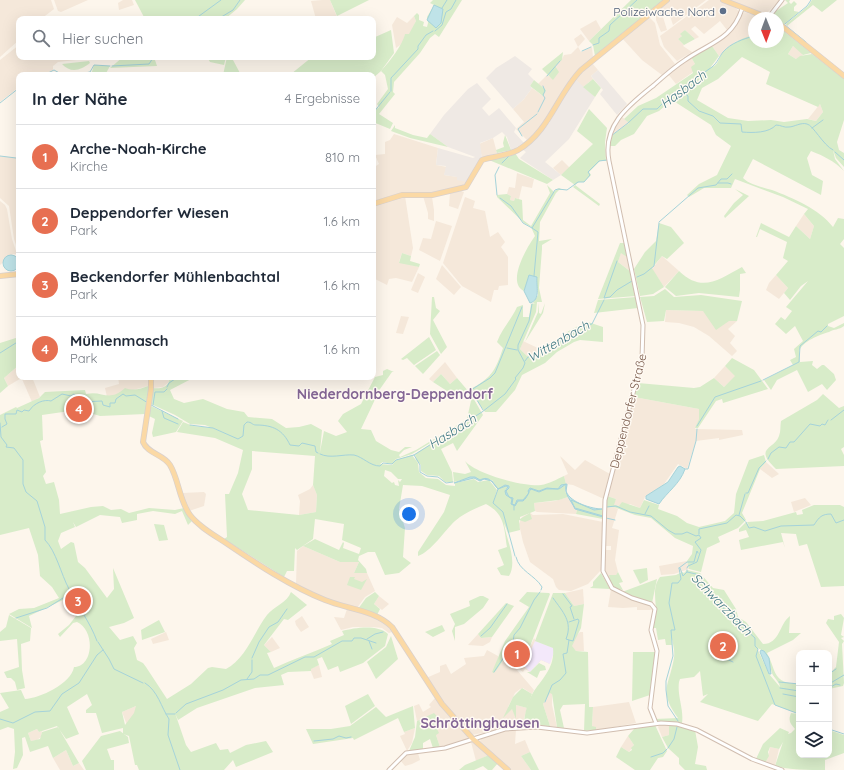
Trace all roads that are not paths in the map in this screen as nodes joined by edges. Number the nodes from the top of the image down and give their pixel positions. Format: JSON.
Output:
{"nodes":[{"id":1,"x":667,"y":0,"type":"edge"},
{"id":2,"x":723,"y":0,"type":"edge"},
{"id":3,"x":782,"y":0,"type":"edge"},
{"id":4,"x":742,"y":9,"type":"junction"},
{"id":5,"x":751,"y":12,"type":"edge"},
{"id":6,"x":773,"y":12,"type":"edge"},
{"id":7,"x":784,"y":27,"type":"edge"},
{"id":8,"x":844,"y":76,"type":"edge"},
{"id":9,"x":376,"y":203,"type":"edge"},
{"id":10,"x":16,"y":274,"type":"edge"},
{"id":11,"x":0,"y":276,"type":"edge"},
{"id":12,"x":151,"y":380,"type":"edge"},
{"id":13,"x":656,"y":723,"type":"junction"},
{"id":14,"x":474,"y":739,"type":"junction"},
{"id":15,"x":389,"y":770,"type":"edge"},
{"id":16,"x":508,"y":770,"type":"edge"},
{"id":17,"x":782,"y":770,"type":"edge"}],
"edges":[{"from":1,"to":9,"type":"main road"},
{"from":2,"to":4,"type":"main road"},
{"from":3,"to":6,"type":"street"},
{"from":4,"to":5,"type":"main road"},
{"from":4,"to":13,"type":"street","name":"Deppendorfer Straße"},
{"from":7,"to":8,"type":"main road"},
{"from":10,"to":11,"type":"main road"},
{"from":12,"to":14,"type":"main road"},
{"from":13,"to":14,"type":"street"},
{"from":13,"to":17,"type":"street"},
{"from":14,"to":15,"type":"street"},
{"from":14,"to":16,"type":"main road"}]}
